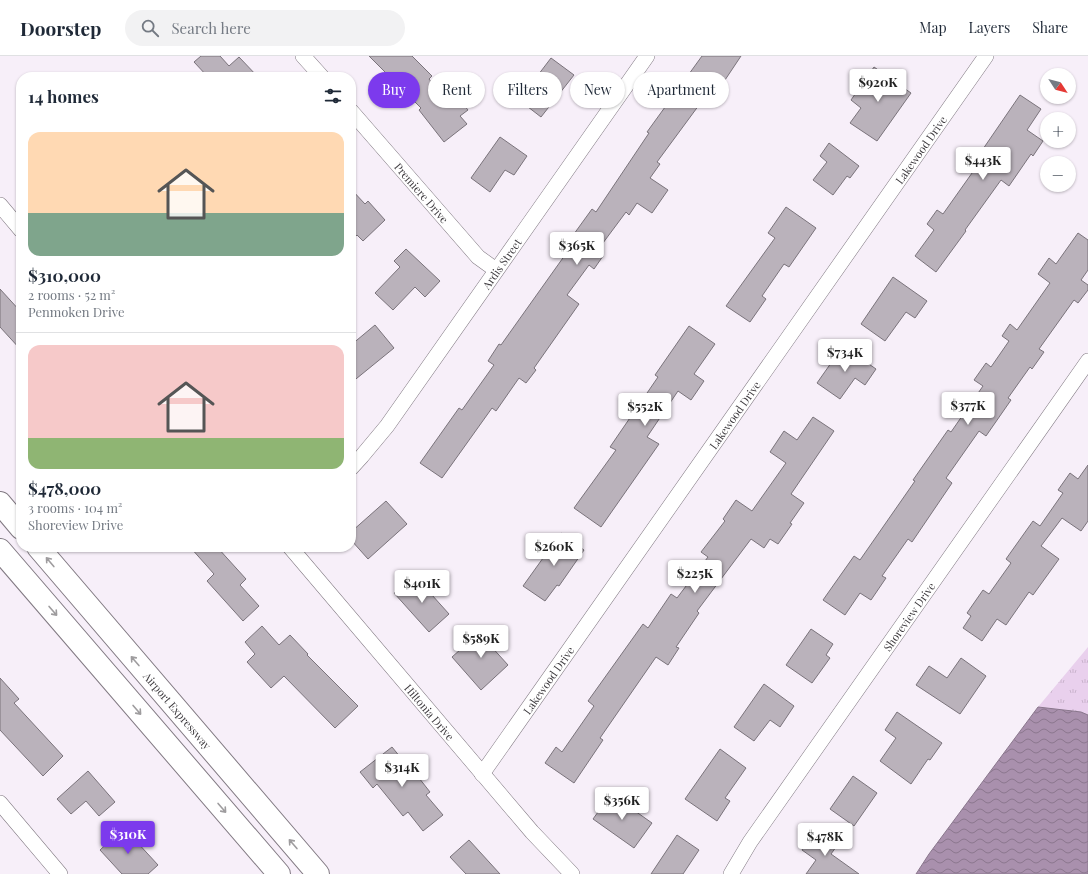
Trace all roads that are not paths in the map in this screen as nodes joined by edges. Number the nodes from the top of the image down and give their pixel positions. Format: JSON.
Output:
{"nodes":[{"id":1,"x":304,"y":56,"type":"edge"},
{"id":2,"x":647,"y":56,"type":"edge"},
{"id":3,"x":986,"y":56,"type":"edge"},
{"id":4,"x":318,"y":72,"type":"edge"},
{"id":5,"x":356,"y":117,"type":"edge"},
{"id":6,"x":0,"y":205,"type":"edge"},
{"id":7,"x":16,"y":224,"type":"edge"},
{"id":8,"x":496,"y":270,"type":"junction"},
{"id":9,"x":1088,"y":361,"type":"edge"},
{"id":10,"x":356,"y":463,"type":"edge"},
{"id":11,"x":0,"y":503,"type":"edge"},
{"id":12,"x":16,"y":522,"type":"edge"},
{"id":13,"x":0,"y":550,"type":"edge"},
{"id":14,"x":42,"y":552,"type":"edge"},
{"id":15,"x":294,"y":552,"type":"edge"},
{"id":16,"x":482,"y":774,"type":"junction"},
{"id":17,"x":0,"y":803,"type":"edge"},
{"id":18,"x":60,"y":874,"type":"edge"},
{"id":19,"x":279,"y":874,"type":"edge"},
{"id":20,"x":318,"y":874,"type":"edge"},
{"id":21,"x":572,"y":874,"type":"edge"},
{"id":22,"x":731,"y":874,"type":"edge"}],
"edges":[{"from":1,"to":4,"type":"street"},
{"from":2,"to":8,"type":"street","name":"Ardis Street"},
{"from":3,"to":16,"type":"street","name":"Lakewood Drive"},
{"from":5,"to":8,"type":"street","name":"Premiere Drive"},
{"from":6,"to":7,"type":"street"},
{"from":8,"to":10,"type":"street","name":"Ardis Street"},
{"from":9,"to":22,"type":"street","name":"Shoreview Drive"},
{"from":11,"to":12,"type":"main road"},
{"from":13,"to":19,"type":"main road","one_way":true},
{"from":20,"to":14,"type":"main road","name":"Airport Expressway","one_way":true},
{"from":15,"to":16,"type":"street","name":"Hiltonia Drive"},
{"from":16,"to":21,"type":"street","name":"Hiltonia Drive"},
{"from":17,"to":18,"type":"street"}]}
